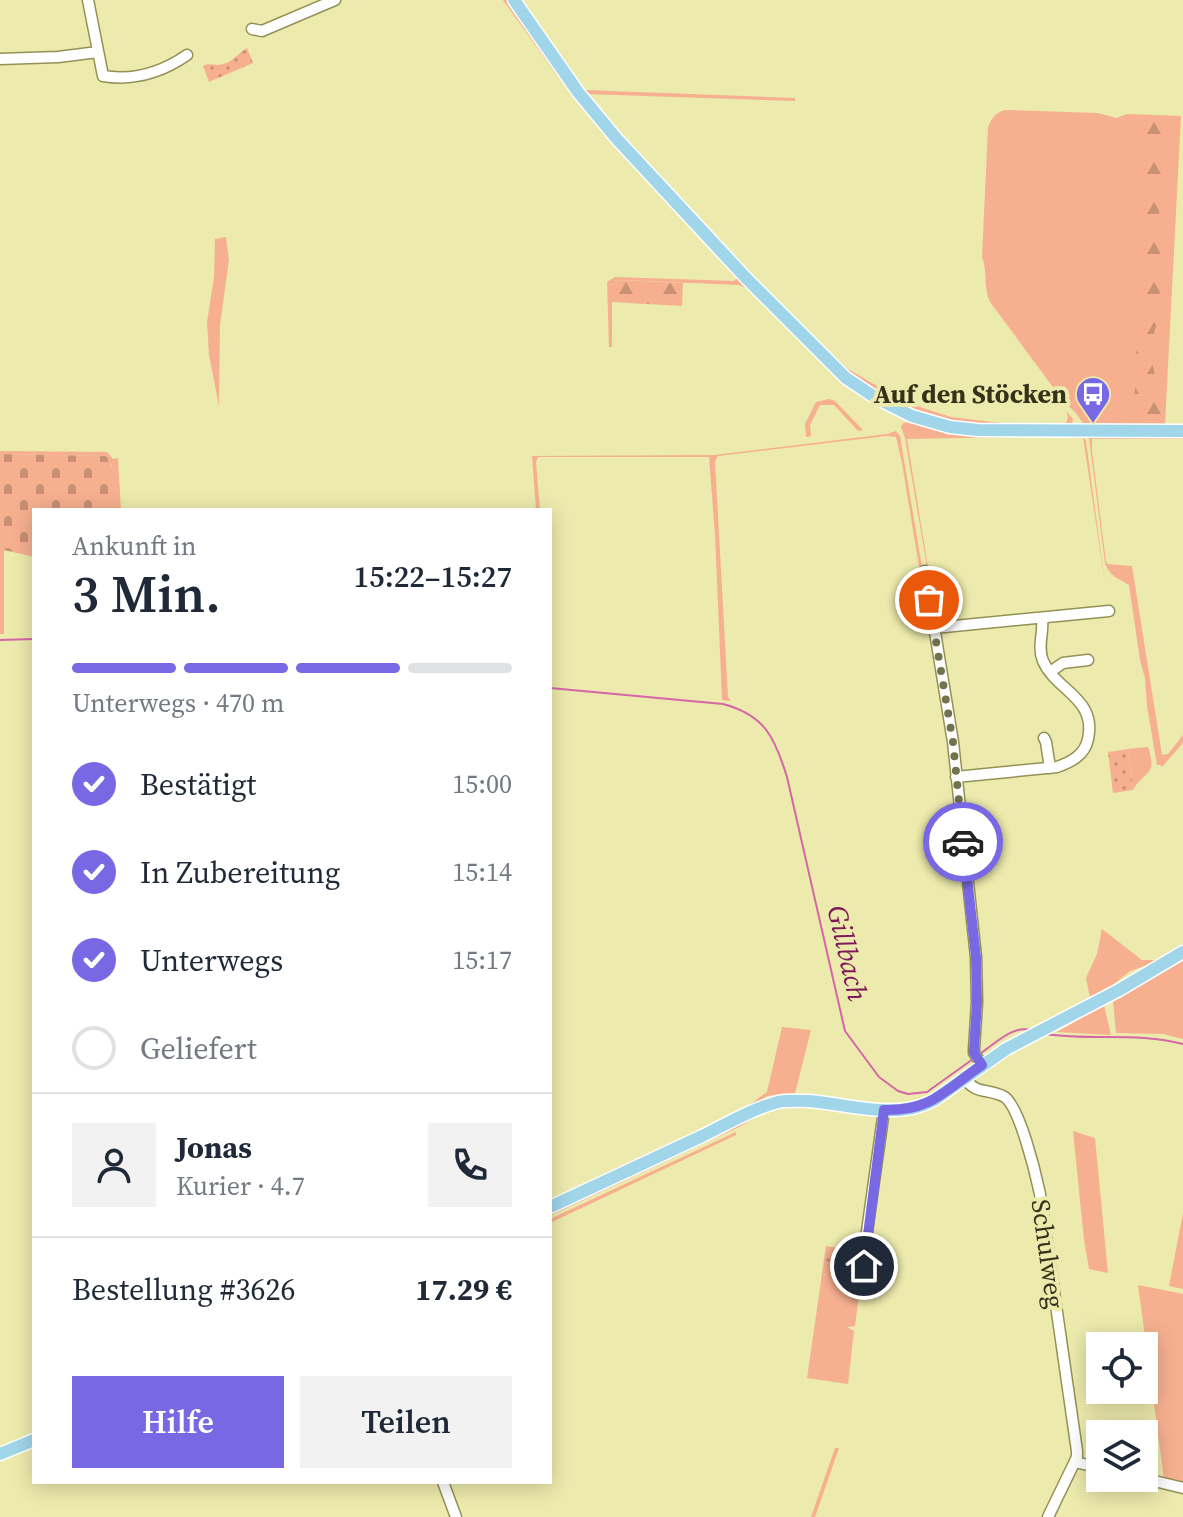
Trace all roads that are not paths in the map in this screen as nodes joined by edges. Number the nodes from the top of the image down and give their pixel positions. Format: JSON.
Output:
{"nodes":[{"id":1,"x":88,"y":0,"type":"edge"},
{"id":2,"x":335,"y":0,"type":"edge"},
{"id":3,"x":514,"y":0,"type":"edge"},
{"id":4,"x":312,"y":4,"type":"edge"},
{"id":5,"x":252,"y":29,"type":"dead end"},
{"id":6,"x":98,"y":52,"type":"junction"},
{"id":7,"x":187,"y":55,"type":"dead end"},
{"id":8,"x":0,"y":59,"type":"edge"},
{"id":9,"x":1183,"y":431,"type":"edge"},
{"id":10,"x":925,"y":571,"type":"dead end"},
{"id":11,"x":1109,"y":611,"type":"dead end"},
{"id":12,"x":1042,"y":618,"type":"junction"},
{"id":13,"x":934,"y":628,"type":"junction"},
{"id":14,"x":1088,"y":660,"type":"dead end"},
{"id":15,"x":1050,"y":672,"type":"junction"},
{"id":16,"x":1044,"y":738,"type":"dead end"},
{"id":17,"x":1050,"y":768,"type":"junction"},
{"id":18,"x":956,"y":777,"type":"junction"},
{"id":19,"x":1181,"y":953,"type":"edge"},
{"id":20,"x":978,"y":1059,"type":"junction"},
{"id":21,"x":964,"y":1078,"type":"junction"},
{"id":22,"x":884,"y":1110,"type":"junction"},
{"id":23,"x":552,"y":1206,"type":"edge"},
{"id":24,"x":864,"y":1270,"type":"dead end"},
{"id":25,"x":32,"y":1441,"type":"edge"},
{"id":26,"x":0,"y":1454,"type":"edge"},
{"id":27,"x":1075,"y":1462,"type":"junction"},
{"id":28,"x":1086,"y":1465,"type":"edge"},
{"id":29,"x":1158,"y":1482,"type":"edge"},
{"id":30,"x":444,"y":1484,"type":"edge"},
{"id":31,"x":1183,"y":1488,"type":"edge"},
{"id":32,"x":456,"y":1517,"type":"edge"},
{"id":33,"x":1048,"y":1517,"type":"edge"}],
"edges":[{"from":1,"to":6,"type":"street"},
{"from":2,"to":4,"type":"street"},
{"from":3,"to":9,"type":"main road"},
{"from":4,"to":5,"type":"street"},
{"from":6,"to":7,"type":"street"},
{"from":6,"to":8,"type":"street"},
{"from":10,"to":13,"type":"street"},
{"from":11,"to":12,"type":"street"},
{"from":12,"to":13,"type":"street"},
{"from":12,"to":15,"type":"street"},
{"from":13,"to":18,"type":"street"},
{"from":14,"to":15,"type":"street"},
{"from":15,"to":17,"type":"street"},
{"from":16,"to":17,"type":"street"},
{"from":17,"to":18,"type":"street"},
{"from":18,"to":20,"type":"street"},
{"from":19,"to":20,"type":"main road"},
{"from":20,"to":21,"type":"main road"},
{"from":21,"to":22,"type":"main road"},
{"from":21,"to":27,"type":"street","name":"Schulweg"},
{"from":22,"to":23,"type":"main road"},
{"from":22,"to":24,"type":"street"},
{"from":25,"to":26,"type":"main road"},
{"from":27,"to":28,"type":"street"},
{"from":27,"to":33,"type":"street"},
{"from":29,"to":31,"type":"street"},
{"from":30,"to":32,"type":"street"}]}
